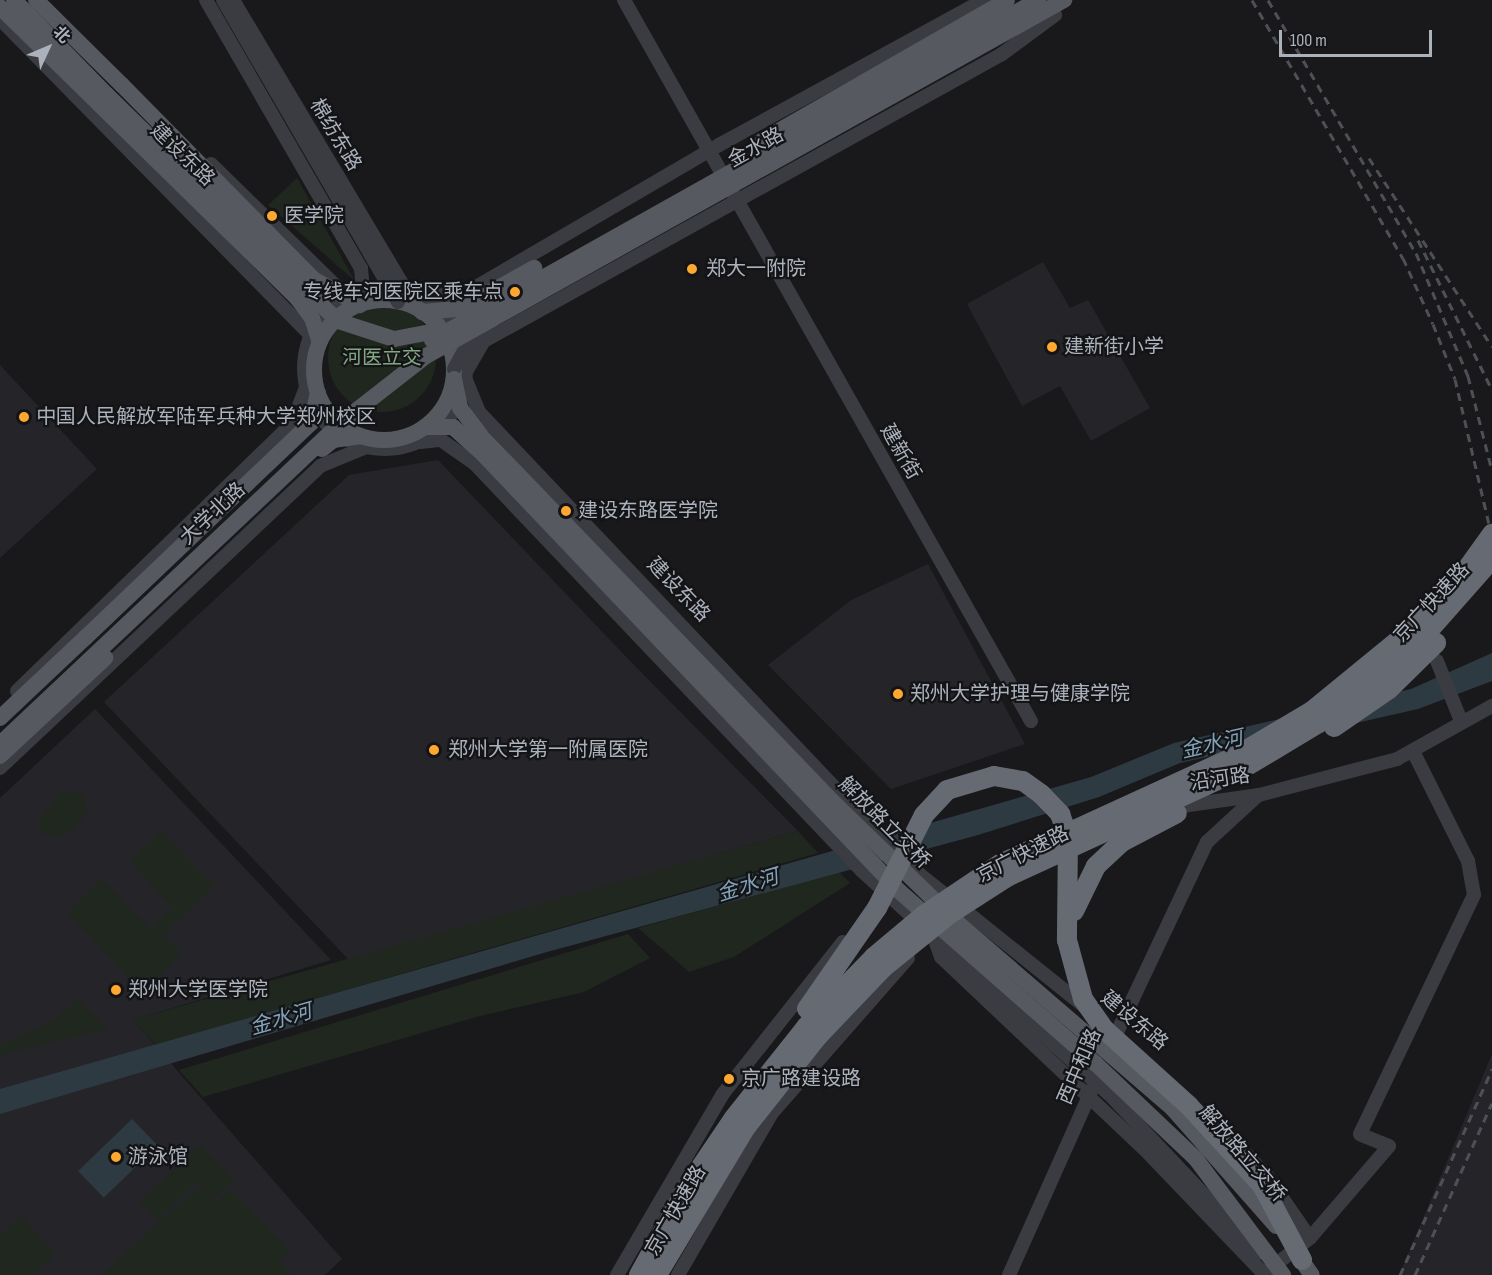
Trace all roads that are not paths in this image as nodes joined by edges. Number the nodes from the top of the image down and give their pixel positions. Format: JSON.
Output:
{"nodes":[{"id":1,"x":14,"y":0,"type":"edge"},
{"id":2,"x":36,"y":0,"type":"edge"},
{"id":3,"x":47,"y":0,"type":"edge"},
{"id":4,"x":206,"y":0,"type":"edge"},
{"id":5,"x":223,"y":0,"type":"edge"},
{"id":6,"x":233,"y":0,"type":"edge"},
{"id":7,"x":624,"y":0,"type":"edge"},
{"id":8,"x":984,"y":0,"type":"edge"},
{"id":9,"x":1007,"y":0,"type":"edge"},
{"id":10,"x":1038,"y":0,"type":"edge"},
{"id":11,"x":1067,"y":0,"type":"edge"},
{"id":12,"x":0,"y":7,"type":"edge"},
{"id":13,"x":1055,"y":15,"type":"junction"},
{"id":14,"x":0,"y":19,"type":"edge"},
{"id":15,"x":102,"y":99,"type":"junction"},
{"id":16,"x":713,"y":149,"type":"junction"},
{"id":17,"x":735,"y":202,"type":"junction"},
{"id":18,"x":359,"y":296,"type":"junction"},
{"id":19,"x":402,"y":296,"type":"junction"},
{"id":20,"x":424,"y":305,"type":"junction"},
{"id":21,"x":465,"y":327,"type":"junction"},
{"id":22,"x":316,"y":339,"type":"junction"},
{"id":23,"x":460,"y":375,"type":"junction"},
{"id":24,"x":312,"y":390,"type":"junction"},
{"id":25,"x":332,"y":416,"type":"junction"},
{"id":26,"x":423,"y":434,"type":"junction"},
{"id":27,"x":363,"y":441,"type":"junction"},
{"id":28,"x":1492,"y":534,"type":"edge"},
{"id":29,"x":1489,"y":563,"type":"edge"},
{"id":30,"x":1437,"y":661,"type":"dead end"},
{"id":31,"x":1492,"y":706,"type":"edge"},
{"id":32,"x":0,"y":708,"type":"edge"},
{"id":33,"x":0,"y":718,"type":"edge"},
{"id":34,"x":1031,"y":721,"type":"dead end"},
{"id":35,"x":1461,"y":721,"type":"junction"},
{"id":36,"x":0,"y":730,"type":"edge"},
{"id":37,"x":0,"y":744,"type":"edge"},
{"id":38,"x":1414,"y":753,"type":"junction"},
{"id":39,"x":0,"y":756,"type":"edge"},
{"id":40,"x":0,"y":768,"type":"edge"},
{"id":41,"x":1258,"y":795,"type":"junction"},
{"id":42,"x":906,"y":863,"type":"junction"},
{"id":43,"x":883,"y":891,"type":"junction"},
{"id":44,"x":956,"y":898,"type":"junction"},
{"id":45,"x":969,"y":910,"type":"junction"},
{"id":46,"x":932,"y":938,"type":"junction"},
{"id":47,"x":1068,"y":940,"type":"junction"},
{"id":48,"x":1116,"y":1034,"type":"junction"},
{"id":49,"x":1089,"y":1095,"type":"junction"},
{"id":50,"x":676,"y":1208,"type":"junction"},
{"id":51,"x":1310,"y":1238,"type":"junction"},
{"id":52,"x":1307,"y":1268,"type":"edge"},
{"id":53,"x":1262,"y":1274,"type":"edge"},
{"id":54,"x":617,"y":1275,"type":"edge"},
{"id":55,"x":639,"y":1275,"type":"edge"},
{"id":56,"x":657,"y":1275,"type":"edge"},
{"id":57,"x":678,"y":1275,"type":"edge"},
{"id":58,"x":1009,"y":1275,"type":"edge"},
{"id":59,"x":1282,"y":1275,"type":"edge"}],
"edges":[{"from":1,"to":15,"type":"main road"},
{"from":2,"to":18,"type":"main road","name":"建设东路","bridge":true},
{"from":3,"to":18,"type":"street"},
{"from":4,"to":18,"type":"street"},
{"from":5,"to":19,"type":"street","bridge":true},
{"from":6,"to":19,"type":"street","name":"棉纺东路"},
{"from":7,"to":16,"type":"street","name":"建新街"},
{"from":8,"to":16,"type":"street"},
{"from":9,"to":20,"type":"main road","bridge":true},
{"from":10,"to":21,"type":"main road","name":"金水路","bridge":true},
{"from":11,"to":13,"type":"street"},
{"from":11,"to":21,"type":"main road","name":"金水路","bridge":true},
{"from":12,"to":15,"type":"main road","name":"建设东路"},
{"from":13,"to":17,"type":"street"},
{"from":13,"to":23,"type":"street","bridge":true},
{"from":14,"to":22,"type":"street"},
{"from":15,"to":21,"type":"main road","bridge":true},
{"from":15,"to":22,"type":"main road","name":"建设东路","bridge":true},
{"from":16,"to":17,"type":"street","name":"建新街"},
{"from":16,"to":20,"type":"street"},
{"from":17,"to":23,"type":"street"},
{"from":17,"to":34,"type":"street","name":"建新街"},
{"from":18,"to":19,"type":"main road"},
{"from":18,"to":22,"type":"main road","bridge":true},
{"from":19,"to":20,"type":"main road"},
{"from":20,"to":23,"type":"main road","name":"解放路立交桥","bridge":true},
{"from":21,"to":25,"type":"main road","name":"大学北路","bridge":true},
{"from":21,"to":37,"type":"main road","name":"大学北路","bridge":true},
{"from":22,"to":24,"type":"main road"},
{"from":23,"to":26,"type":"main road"},
{"from":23,"to":42,"type":"street","name":"建设东路"},
{"from":23,"to":52,"type":"main road","name":"解放路立交桥","bridge":true},
{"from":24,"to":25,"type":"main road"},
{"from":24,"to":27,"type":"street"},
{"from":24,"to":32,"type":"street"},
{"from":24,"to":33,"type":"main road","bridge":true},
{"from":25,"to":27,"type":"main road","bridge":true},
{"from":25,"to":36,"type":"main road","name":"大学北路"},
{"from":26,"to":27,"type":"main road"},
{"from":26,"to":43,"type":"street"},
{"from":26,"to":59,"type":"main road","name":"解放路立交桥","bridge":true},
{"from":27,"to":39,"type":"main road","bridge":true},
{"from":27,"to":40,"type":"street"},
{"from":28,"to":50,"type":"highway","name":"京广快速路","bridge":true},
{"from":29,"to":47,"type":"highway","bridge":true},
{"from":29,"to":56,"type":"highway","name":"京广快速路","bridge":true},
{"from":30,"to":35,"type":"street"},
{"from":31,"to":35,"type":"street","name":"沿河路"},
{"from":35,"to":38,"type":"street","name":"沿河路"},
{"from":38,"to":41,"type":"street","name":"沿河路"},
{"from":38,"to":51,"type":"street"},
{"from":41,"to":44,"type":"street","name":"沿河路"},
{"from":41,"to":48,"type":"street","name":"西中和路"},
{"from":42,"to":43,"type":"street"},
{"from":42,"to":44,"type":"street","name":"建设东路"},
{"from":43,"to":46,"type":"street"},
{"from":43,"to":54,"type":"street"},
{"from":44,"to":45,"type":"street","name":"建设东路"},
{"from":45,"to":46,"type":"street"},
{"from":45,"to":48,"type":"street","name":"建设东路"},
{"from":46,"to":49,"type":"street"},
{"from":46,"to":57,"type":"street"},
{"from":46,"to":59,"type":"street","bridge":true},
{"from":47,"to":50,"type":"highway","bridge":true},
{"from":47,"to":52,"type":"highway","bridge":true},
{"from":48,"to":49,"type":"street","name":"西中和路"},
{"from":48,"to":51,"type":"street","name":"建设东路"},
{"from":49,"to":53,"type":"street"},
{"from":49,"to":58,"type":"street","name":"西中和路"},
{"from":50,"to":55,"type":"highway","name":"京广快速路"},
{"from":51,"to":53,"type":"street"}]}
